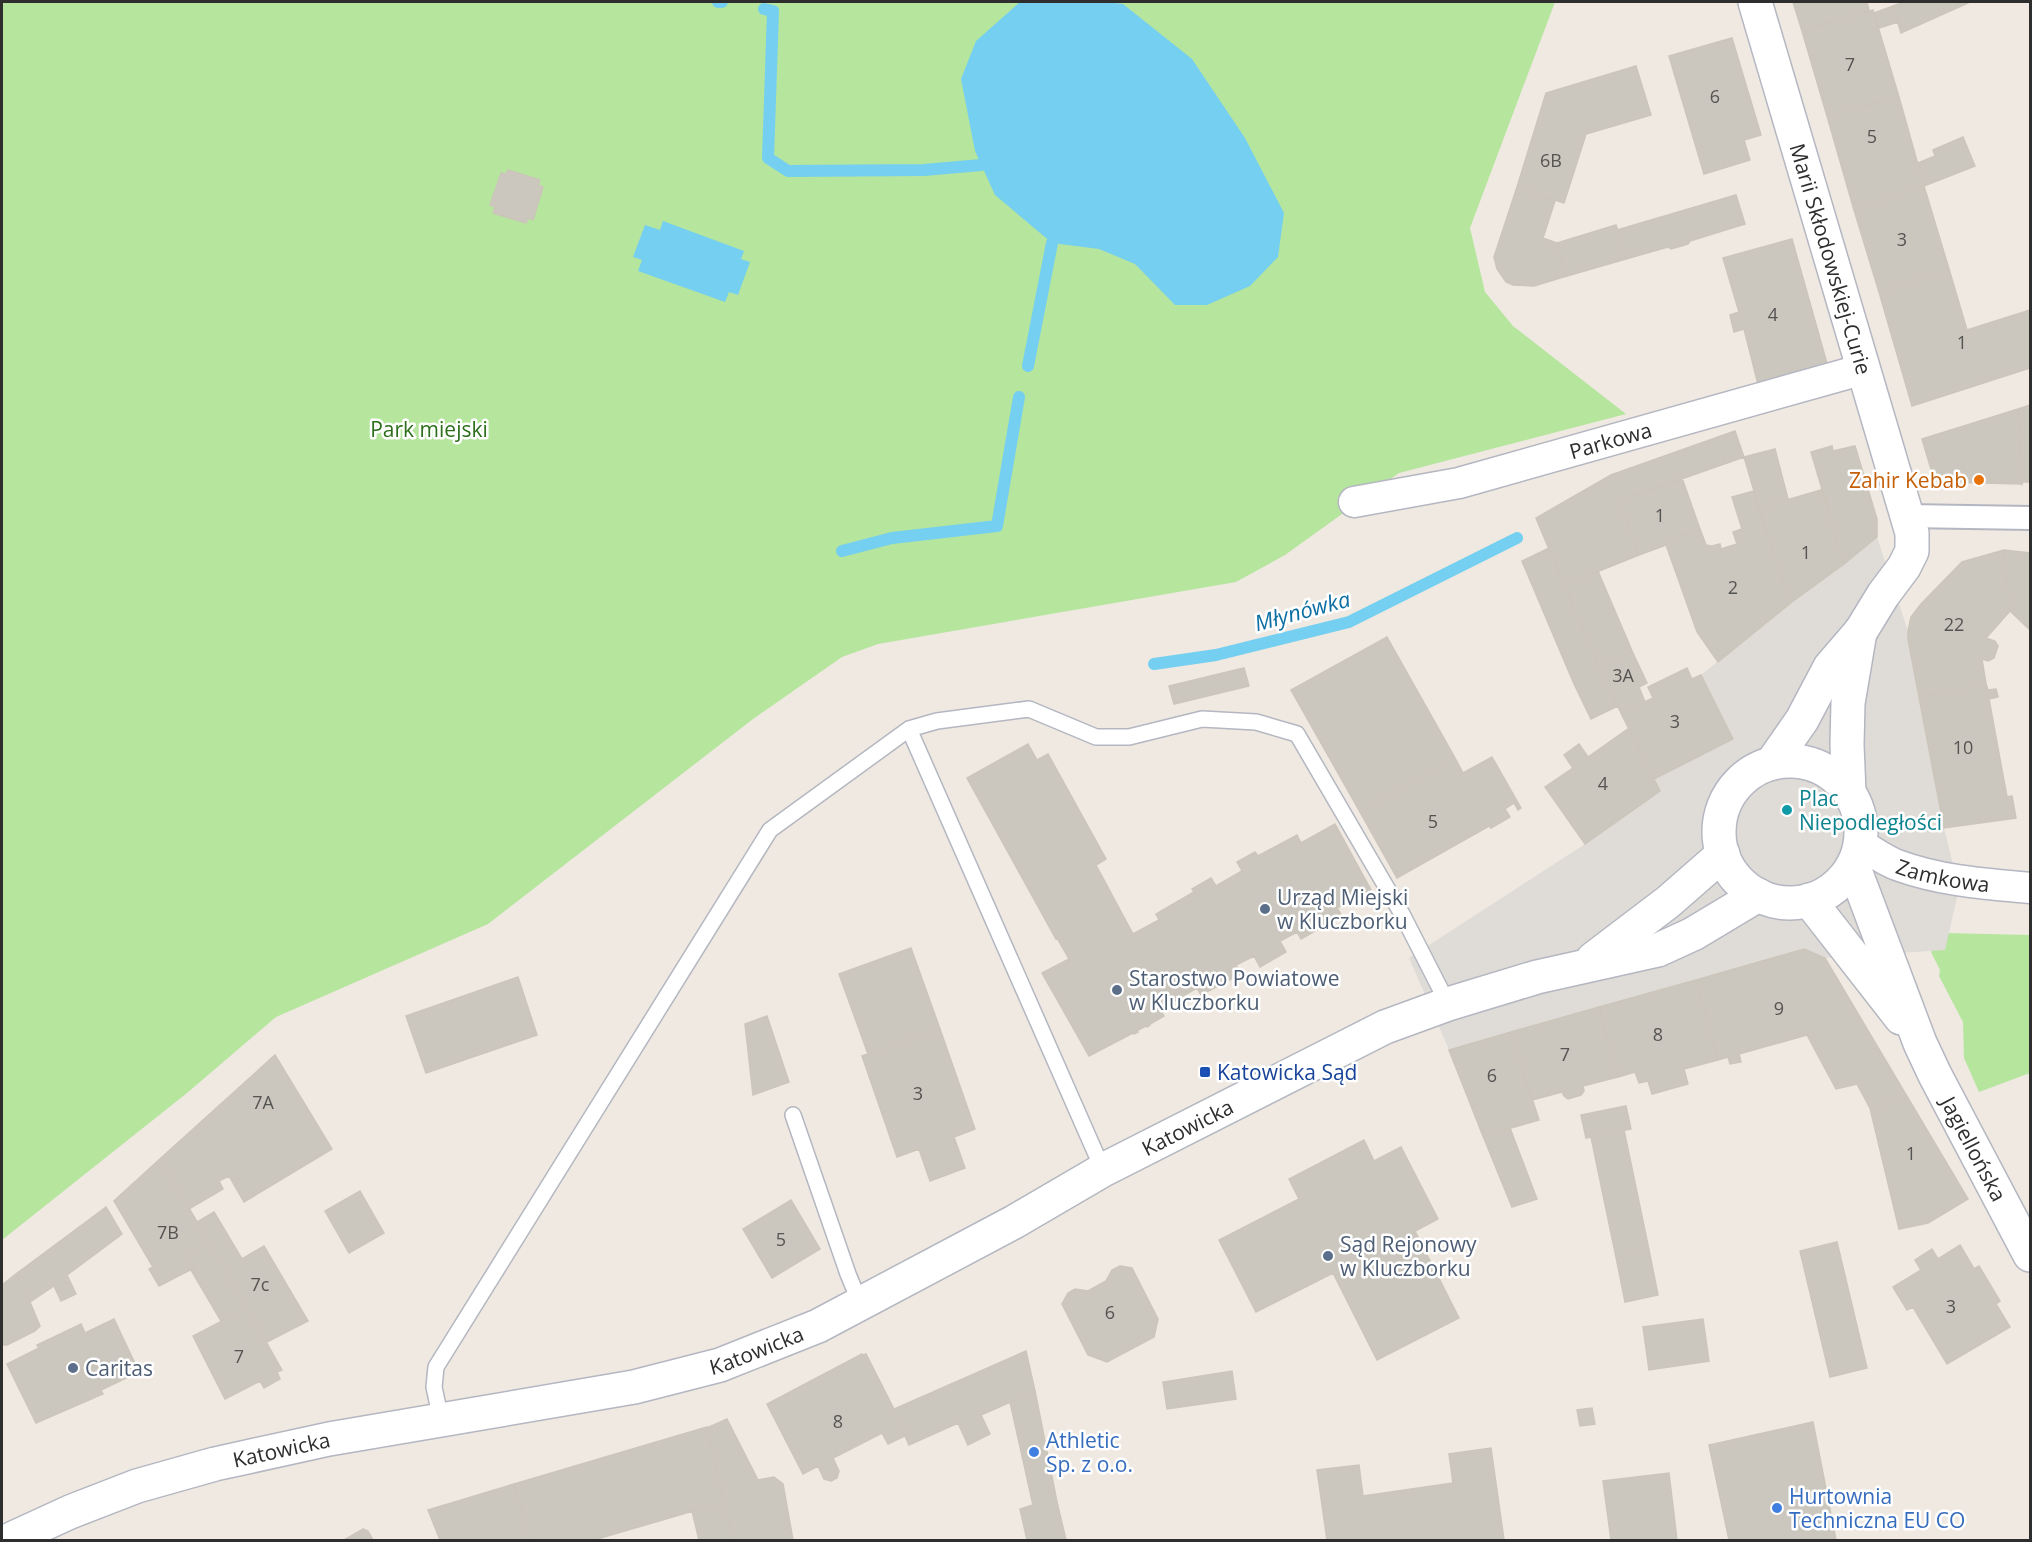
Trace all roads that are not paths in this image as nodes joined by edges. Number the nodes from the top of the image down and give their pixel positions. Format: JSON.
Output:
{"nodes":[{"id":1,"x":1755,"y":2,"type":"edge"},
{"id":2,"x":1864,"y":369,"type":"junction"},
{"id":3,"x":1354,"y":502,"type":"dead end"},
{"id":4,"x":1908,"y":516,"type":"junction"},
{"id":5,"x":2031,"y":518,"type":"edge"},
{"id":6,"x":1861,"y":631,"type":"junction"},
{"id":7,"x":909,"y":729,"type":"junction"},
{"id":8,"x":1772,"y":763,"type":"junction"},
{"id":9,"x":1849,"y":792,"type":"junction"},
{"id":10,"x":1723,"y":854,"type":"junction"},
{"id":11,"x":1856,"y":855,"type":"junction"},
{"id":12,"x":2031,"y":888,"type":"edge"},
{"id":13,"x":1758,"y":895,"type":"junction"},
{"id":14,"x":1809,"y":900,"type":"junction"},
{"id":15,"x":1584,"y":965,"type":"junction"},
{"id":16,"x":1448,"y":1004,"type":"junction"},
{"id":17,"x":1920,"y":1043,"type":"junction"},
{"id":18,"x":793,"y":1115,"type":"dead end"},
{"id":19,"x":1103,"y":1170,"type":"junction"},
{"id":20,"x":2031,"y":1255,"type":"edge"},
{"id":21,"x":860,"y":1304,"type":"junction"},
{"id":22,"x":441,"y":1420,"type":"junction"},
{"id":23,"x":9,"y":1540,"type":"edge"}],
"edges":[{"from":1,"to":2,"type":"main road","name":"Marii Skłodowskiej-Curie"},
{"from":2,"to":3,"type":"street","name":"Parkowa"},
{"from":2,"to":4,"type":"main road","name":"Marii Skłodowskiej-Curie"},
{"from":4,"to":5,"type":"street"},
{"from":4,"to":6,"type":"main road"},
{"from":6,"to":8,"type":"main road"},
{"from":6,"to":9,"type":"main road"},
{"from":7,"to":16,"type":"lane"},
{"from":7,"to":19,"type":"lane"},
{"from":7,"to":22,"type":"lane"},
{"from":8,"to":9,"type":"main road"},
{"from":8,"to":10,"type":"main road"},
{"from":9,"to":11,"type":"main road"},
{"from":10,"to":13,"type":"main road"},
{"from":10,"to":15,"type":"main road"},
{"from":11,"to":12,"type":"street","name":"Zamkowa"},
{"from":11,"to":14,"type":"main road"},
{"from":11,"to":17,"type":"main road","name":"Jagiellońska"},
{"from":13,"to":14,"type":"main road"},
{"from":13,"to":15,"type":"main road"},
{"from":14,"to":17,"type":"main road","name":"Jagiellońska"},
{"from":15,"to":16,"type":"main road"},
{"from":16,"to":19,"type":"main road","name":"Katowicka"},
{"from":17,"to":20,"type":"main road","name":"Jagiellońska"},
{"from":18,"to":21,"type":"lane"},
{"from":19,"to":21,"type":"main road","name":"Katowicka"},
{"from":21,"to":22,"type":"main road","name":"Katowicka"},
{"from":22,"to":23,"type":"main road","name":"Katowicka"}]}
